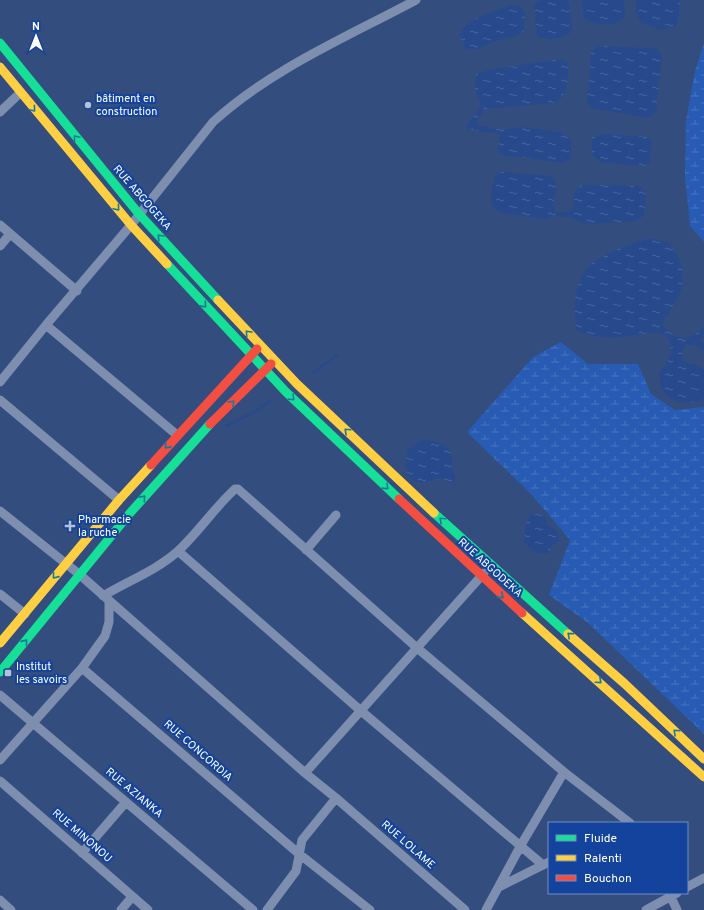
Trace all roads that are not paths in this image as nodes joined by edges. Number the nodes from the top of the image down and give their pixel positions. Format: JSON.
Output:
{"nodes":[{"id":1,"x":416,"y":0,"type":"edge"},
{"id":2,"x":0,"y":43,"type":"edge"},
{"id":3,"x":0,"y":67,"type":"edge"},
{"id":4,"x":20,"y":93,"type":"junction"},
{"id":5,"x":0,"y":112,"type":"edge"},
{"id":6,"x":139,"y":214,"type":"junction"},
{"id":7,"x":0,"y":225,"type":"edge"},
{"id":8,"x":131,"y":225,"type":"junction"},
{"id":9,"x":10,"y":234,"type":"junction"},
{"id":10,"x":0,"y":246,"type":"edge"},
{"id":11,"x":77,"y":290,"type":"junction"},
{"id":12,"x":46,"y":325,"type":"junction"},
{"id":13,"x":260,"y":346,"type":"junction"},
{"id":14,"x":250,"y":355,"type":"junction"},
{"id":15,"x":275,"y":361,"type":"junction"},
{"id":16,"x":265,"y":370,"type":"junction"},
{"id":17,"x":0,"y":382,"type":"edge"},
{"id":18,"x":0,"y":400,"type":"edge"},
{"id":19,"x":177,"y":435,"type":"junction"},
{"id":20,"x":118,"y":500,"type":"junction"},
{"id":21,"x":0,"y":510,"type":"edge"},
{"id":22,"x":336,"y":515,"type":"dead end"},
{"id":23,"x":306,"y":550,"type":"junction"},
{"id":24,"x":178,"y":551,"type":"junction"},
{"id":25,"x":66,"y":563,"type":"junction"},
{"id":26,"x":492,"y":566,"type":"junction"},
{"id":27,"x":79,"y":574,"type":"junction"},
{"id":28,"x":481,"y":577,"type":"junction"},
{"id":29,"x":0,"y":594,"type":"edge"},
{"id":30,"x":106,"y":599,"type":"junction"},
{"id":31,"x":25,"y":614,"type":"junction"},
{"id":32,"x":0,"y":643,"type":"edge"},
{"id":33,"x":416,"y":647,"type":"junction"},
{"id":34,"x":82,"y":668,"type":"junction"},
{"id":35,"x":0,"y":672,"type":"edge"},
{"id":36,"x":0,"y":695,"type":"edge"},
{"id":37,"x":360,"y":710,"type":"junction"},
{"id":38,"x":32,"y":723,"type":"junction"},
{"id":39,"x":704,"y":759,"type":"edge"},
{"id":40,"x":0,"y":760,"type":"edge"},
{"id":41,"x":564,"y":772,"type":"junction"},
{"id":42,"x":305,"y":773,"type":"junction"},
{"id":43,"x":704,"y":778,"type":"edge"},
{"id":44,"x":0,"y":781,"type":"edge"},
{"id":45,"x":336,"y":798,"type":"junction"},
{"id":46,"x":126,"y":802,"type":"junction"},
{"id":47,"x":629,"y":822,"type":"edge"},
{"id":48,"x":521,"y":845,"type":"junction"},
{"id":49,"x":82,"y":853,"type":"junction"},
{"id":50,"x":298,"y":853,"type":"junction"},
{"id":51,"x":546,"y":864,"type":"edge"},
{"id":52,"x":704,"y":878,"type":"edge"},
{"id":53,"x":688,"y":886,"type":"edge"},
{"id":54,"x":499,"y":887,"type":"junction"},
{"id":55,"x":672,"y":894,"type":"edge"},
{"id":56,"x":132,"y":897,"type":"junction"},
{"id":57,"x":0,"y":900,"type":"edge"},
{"id":58,"x":11,"y":910,"type":"edge"},
{"id":59,"x":121,"y":910,"type":"edge"},
{"id":60,"x":148,"y":910,"type":"edge"},
{"id":61,"x":253,"y":910,"type":"edge"},
{"id":62,"x":267,"y":910,"type":"edge"},
{"id":63,"x":370,"y":910,"type":"edge"},
{"id":64,"x":465,"y":910,"type":"edge"},
{"id":65,"x":486,"y":910,"type":"edge"},
{"id":66,"x":646,"y":910,"type":"edge"},
{"id":67,"x":677,"y":910,"type":"edge"}],
"edges":[{"from":1,"to":6,"type":"street"},
{"from":6,"to":2,"type":"main road","name":"RUE ABGOGEKA","one_way":true},
{"from":3,"to":4,"type":"main road"},
{"from":4,"to":5,"type":"street"},
{"from":4,"to":8,"type":"main road","one_way":true},
{"from":6,"to":8,"type":"street"},
{"from":13,"to":6,"type":"main road","name":"RUE ABGOGEKA","one_way":true},
{"from":7,"to":9,"type":"street"},
{"from":8,"to":11,"type":"street"},
{"from":8,"to":14,"type":"main road","one_way":true},
{"from":9,"to":10,"type":"street"},
{"from":9,"to":11,"type":"street"},
{"from":11,"to":12,"type":"street"},
{"from":12,"to":17,"type":"street"},
{"from":12,"to":19,"type":"street"},
{"from":13,"to":14,"type":"main road"},
{"from":13,"to":15,"type":"main road","name":"RUE ABGOGEKA"},
{"from":14,"to":16,"type":"main road","name":"RUE ABGODEKA"},
{"from":14,"to":19,"type":"main road"},
{"from":15,"to":16,"type":"main road"},
{"from":26,"to":15,"type":"main road","name":"RUE ABGODEKA","one_way":true},
{"from":27,"to":16,"type":"main road","one_way":true},
{"from":16,"to":28,"type":"main road","name":"RUE ABGODEKA","one_way":true},
{"from":18,"to":20,"type":"street"},
{"from":19,"to":20,"type":"main road","one_way":true},
{"from":20,"to":25,"type":"main road"},
{"from":21,"to":25,"type":"street","name":"RUE LOLAME"},
{"from":22,"to":23,"type":"street"},
{"from":23,"to":24,"type":"street"},
{"from":23,"to":33,"type":"street"},
{"from":24,"to":30,"type":"street"},
{"from":24,"to":37,"type":"street"},
{"from":25,"to":27,"type":"street","name":"RUE LOLAME"},
{"from":25,"to":31,"type":"main road","one_way":true},
{"from":26,"to":28,"type":"street"},
{"from":39,"to":26,"type":"main road","name":"RUE ABGODEKA","one_way":true},
{"from":27,"to":30,"type":"street","name":"RUE LOLAME"},
{"from":35,"to":27,"type":"main road","one_way":true},
{"from":28,"to":33,"type":"street"},
{"from":28,"to":43,"type":"main road","name":"RUE ABGODEKA","one_way":true},
{"from":29,"to":31,"type":"street"},
{"from":30,"to":34,"type":"street"},
{"from":30,"to":42,"type":"street","name":"RUE LOLAME"},
{"from":31,"to":32,"type":"main road"},
{"from":33,"to":37,"type":"street"},
{"from":33,"to":41,"type":"street"},
{"from":34,"to":38,"type":"street"},
{"from":34,"to":50,"type":"street","name":"RUE CONCORDIA"},
{"from":36,"to":38,"type":"street","name":"RUE AZIANKA"},
{"from":37,"to":42,"type":"street"},
{"from":37,"to":48,"type":"street"},
{"from":38,"to":40,"type":"street"},
{"from":38,"to":46,"type":"street","name":"RUE AZIANKA"},
{"from":41,"to":47,"type":"street"},
{"from":41,"to":48,"type":"street"},
{"from":42,"to":45,"type":"street","name":"RUE LOLAME"},
{"from":44,"to":49,"type":"street","name":"RUE MINONOU"},
{"from":45,"to":50,"type":"street"},
{"from":45,"to":64,"type":"street","name":"RUE LOLAME"},
{"from":46,"to":49,"type":"street"},
{"from":46,"to":61,"type":"street","name":"RUE AZIANKA"},
{"from":48,"to":51,"type":"street"},
{"from":48,"to":54,"type":"street"},
{"from":49,"to":56,"type":"street","name":"RUE MINONOU"},
{"from":50,"to":62,"type":"street"},
{"from":50,"to":63,"type":"street","name":"RUE CONCORDIA"},
{"from":51,"to":54,"type":"street"},
{"from":52,"to":53,"type":"street"},
{"from":54,"to":65,"type":"street"},
{"from":55,"to":66,"type":"street"},
{"from":55,"to":67,"type":"street"},
{"from":56,"to":59,"type":"street"},
{"from":56,"to":60,"type":"street","name":"RUE MINONOU"},
{"from":57,"to":58,"type":"street"}]}
